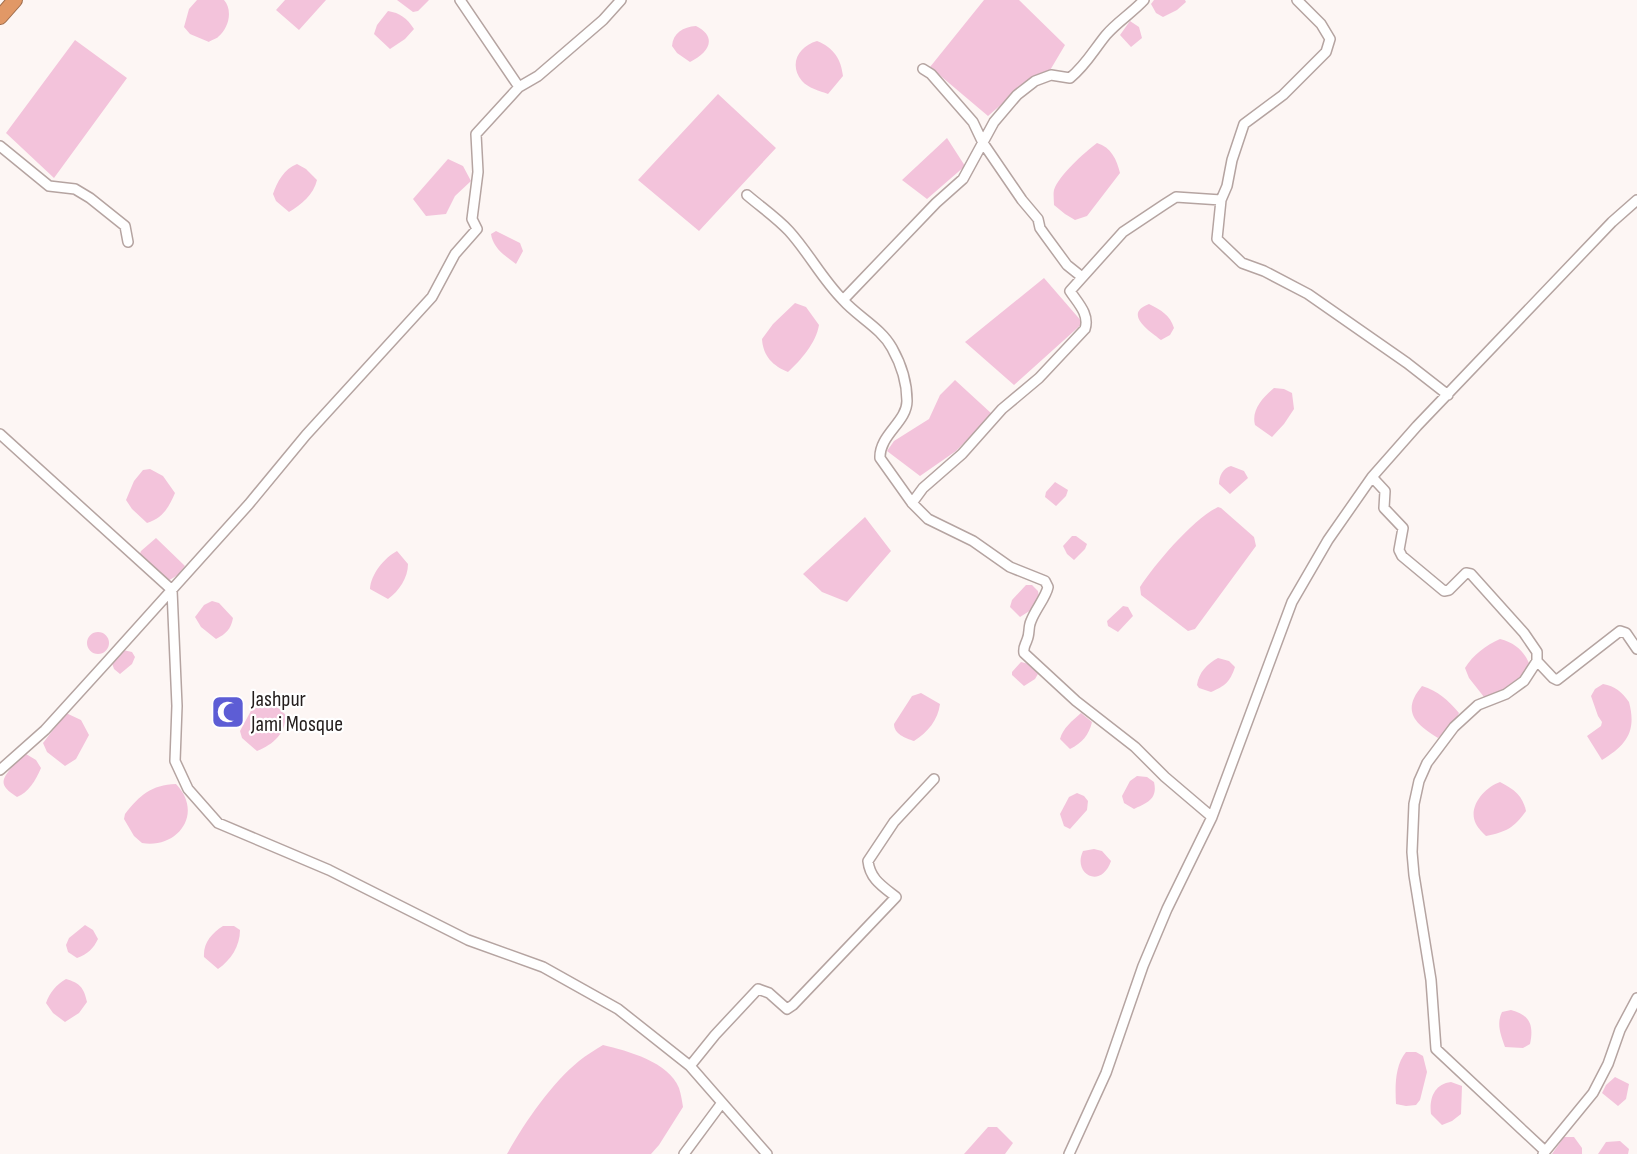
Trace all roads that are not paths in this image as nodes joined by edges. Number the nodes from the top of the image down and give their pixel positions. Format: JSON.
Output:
{"nodes":[{"id":1,"x":15,"y":0,"type":"edge"},
{"id":2,"x":460,"y":0,"type":"edge"},
{"id":3,"x":621,"y":0,"type":"edge"},
{"id":4,"x":1144,"y":0,"type":"edge"},
{"id":5,"x":1298,"y":0,"type":"edge"},
{"id":6,"x":0,"y":17,"type":"edge"},
{"id":7,"x":922,"y":69,"type":"dead end"},
{"id":8,"x":519,"y":87,"type":"junction"},
{"id":9,"x":983,"y":143,"type":"junction"},
{"id":10,"x":0,"y":146,"type":"edge"},
{"id":11,"x":747,"y":195,"type":"dead end"},
{"id":12,"x":1221,"y":200,"type":"junction"},
{"id":13,"x":1637,"y":200,"type":"edge"},
{"id":14,"x":128,"y":242,"type":"dead end"},
{"id":15,"x":1082,"y":277,"type":"junction"},
{"id":16,"x":843,"y":300,"type":"junction"},
{"id":17,"x":1448,"y":395,"type":"junction"},
{"id":18,"x":0,"y":434,"type":"edge"},
{"id":19,"x":1372,"y":477,"type":"junction"},
{"id":20,"x":912,"y":503,"type":"junction"},
{"id":21,"x":172,"y":590,"type":"junction"},
{"id":22,"x":1637,"y":649,"type":"edge"},
{"id":23,"x":1538,"y":661,"type":"junction"},
{"id":24,"x":0,"y":770,"type":"edge"},
{"id":25,"x":934,"y":779,"type":"dead end"},
{"id":26,"x":1212,"y":817,"type":"junction"},
{"id":27,"x":1637,"y":999,"type":"edge"},
{"id":28,"x":690,"y":1066,"type":"junction"},
{"id":29,"x":721,"y":1104,"type":"junction"},
{"id":30,"x":1544,"y":1153,"type":"edge"},
{"id":31,"x":684,"y":1154,"type":"edge"},
{"id":32,"x":767,"y":1154,"type":"edge"},
{"id":33,"x":1069,"y":1154,"type":"edge"}],
"edges":[{"from":1,"to":6,"type":"highway"},
{"from":2,"to":8,"type":"street"},
{"from":3,"to":8,"type":"street"},
{"from":4,"to":9,"type":"street"},
{"from":5,"to":12,"type":"street"},
{"from":7,"to":9,"type":"street"},
{"from":8,"to":21,"type":"street"},
{"from":9,"to":15,"type":"street"},
{"from":9,"to":16,"type":"street"},
{"from":10,"to":14,"type":"street"},
{"from":11,"to":16,"type":"street"},
{"from":12,"to":15,"type":"street"},
{"from":12,"to":17,"type":"street"},
{"from":13,"to":17,"type":"street"},
{"from":15,"to":20,"type":"street"},
{"from":16,"to":20,"type":"street"},
{"from":17,"to":19,"type":"street"},
{"from":18,"to":21,"type":"street"},
{"from":19,"to":23,"type":"street"},
{"from":19,"to":26,"type":"street"},
{"from":20,"to":26,"type":"street"},
{"from":21,"to":24,"type":"street"},
{"from":21,"to":28,"type":"street"},
{"from":22,"to":23,"type":"street"},
{"from":23,"to":30,"type":"street"},
{"from":25,"to":28,"type":"street"},
{"from":26,"to":33,"type":"street"},
{"from":27,"to":30,"type":"street"},
{"from":28,"to":29,"type":"street"},
{"from":29,"to":31,"type":"street"},
{"from":29,"to":32,"type":"street"}]}
